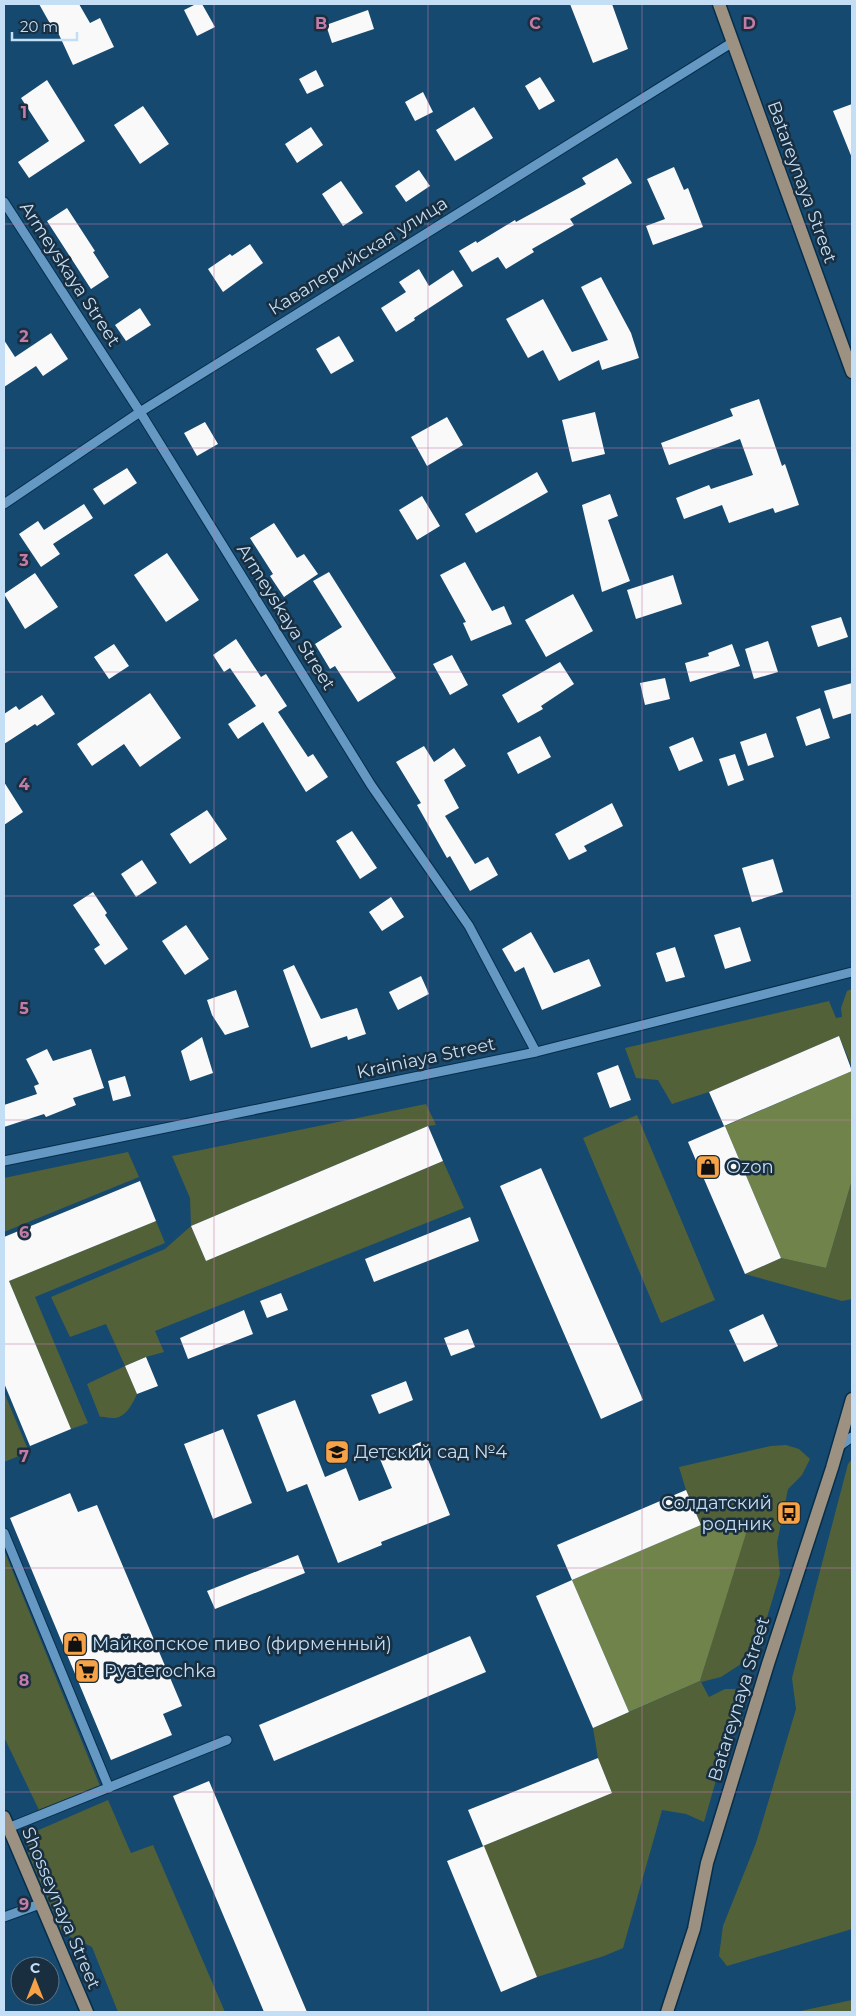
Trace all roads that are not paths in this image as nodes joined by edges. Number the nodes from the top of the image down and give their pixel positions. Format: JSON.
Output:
{"nodes":[{"id":1,"x":719,"y":4,"type":"edge"},
{"id":2,"x":733,"y":42,"type":"junction"},
{"id":3,"x":4,"y":202,"type":"edge"},
{"id":4,"x":852,"y":372,"type":"edge"},
{"id":5,"x":140,"y":412,"type":"junction"},
{"id":6,"x":4,"y":504,"type":"edge"},
{"id":7,"x":852,"y":972,"type":"edge"},
{"id":8,"x":536,"y":1052,"type":"junction"},
{"id":9,"x":4,"y":1161,"type":"edge"},
{"id":10,"x":852,"y":1399,"type":"edge"},
{"id":11,"x":852,"y":1437,"type":"edge"},
{"id":12,"x":838,"y":1447,"type":"junction"},
{"id":13,"x":4,"y":1532,"type":"edge"},
{"id":14,"x":227,"y":1740,"type":"dead end"},
{"id":15,"x":109,"y":1788,"type":"junction"},
{"id":16,"x":6,"y":1822,"type":"edge"},
{"id":17,"x":40,"y":1904,"type":"junction"},
{"id":18,"x":4,"y":1916,"type":"edge"},
{"id":19,"x":87,"y":2012,"type":"edge"},
{"id":20,"x":667,"y":2012,"type":"edge"}],
"edges":[{"from":1,"to":2,"type":"main road","name":"Batareynaya Street"},
{"from":2,"to":4,"type":"main road","name":"Batareynaya Street"},
{"from":2,"to":5,"type":"street","name":"Кавалерийская улица"},
{"from":3,"to":5,"type":"street","name":"Armeyskaya Street"},
{"from":5,"to":6,"type":"street","name":"Кавалерийская улица"},
{"from":5,"to":8,"type":"street","name":"Armeyskaya Street"},
{"from":7,"to":8,"type":"street","name":"Krainiaya Street"},
{"from":8,"to":9,"type":"street","name":"Krainiaya Street"},
{"from":10,"to":12,"type":"main road","name":"Batareynaya Street"},
{"from":11,"to":12,"type":"street"},
{"from":12,"to":20,"type":"main road","name":"Batareynaya Street"},
{"from":13,"to":15,"type":"street"},
{"from":14,"to":15,"type":"street"},
{"from":15,"to":16,"type":"street"},
{"from":16,"to":17,"type":"main road","name":"Shosseynaya Street"},
{"from":17,"to":18,"type":"street"},
{"from":17,"to":19,"type":"main road","name":"Shosseynaya Street"}]}
